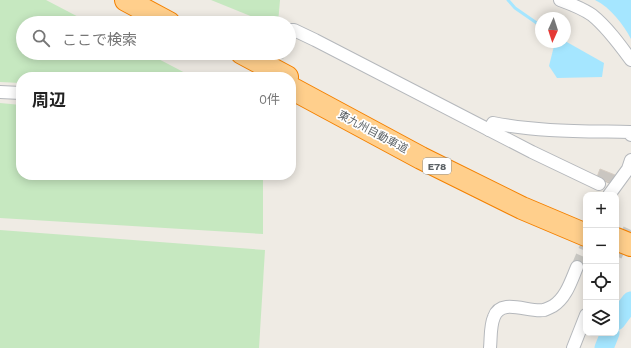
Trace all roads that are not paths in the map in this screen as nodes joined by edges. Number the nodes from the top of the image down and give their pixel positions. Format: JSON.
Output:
{"nodes":[{"id":1,"x":126,"y":0,"type":"edge"},
{"id":2,"x":143,"y":0,"type":"edge"},
{"id":3,"x":560,"y":0,"type":"edge"},
{"id":4,"x":156,"y":16,"type":"edge"},
{"id":5,"x":173,"y":16,"type":"edge"},
{"id":6,"x":296,"y":31,"type":"edge"},
{"id":7,"x":238,"y":60,"type":"edge"},
{"id":8,"x":255,"y":60,"type":"edge"},
{"id":9,"x":631,"y":60,"type":"edge"},
{"id":10,"x":261,"y":72,"type":"edge"},
{"id":11,"x":278,"y":72,"type":"edge"},
{"id":12,"x":296,"y":82,"type":"edge"},
{"id":13,"x":296,"y":91,"type":"edge"},
{"id":14,"x":0,"y":92,"type":"edge"},
{"id":15,"x":16,"y":93,"type":"edge"},
{"id":16,"x":489,"y":130,"type":"junction"},
{"id":17,"x":631,"y":135,"type":"edge"},
{"id":18,"x":631,"y":160,"type":"edge"},
{"id":19,"x":599,"y":184,"type":"dead end"},
{"id":20,"x":611,"y":192,"type":"edge"},
{"id":21,"x":583,"y":225,"type":"edge"},
{"id":22,"x":583,"y":234,"type":"edge"},
{"id":23,"x":577,"y":267,"type":"tunnel mouth"},
{"id":24,"x":583,"y":323,"type":"edge"},
{"id":25,"x":490,"y":348,"type":"edge"},
{"id":26,"x":573,"y":348,"type":"edge"}],
"edges":[{"from":1,"to":4,"type":"highway"},
{"from":2,"to":5,"type":"highway"},
{"from":3,"to":9,"type":"street"},
{"from":6,"to":16,"type":"street"},
{"from":7,"to":10,"type":"highway"},
{"from":8,"to":11,"type":"highway"},
{"from":12,"to":21,"type":"highway","name":"東九州自動車道","number":"E78"},
{"from":13,"to":22,"type":"highway","name":"東九州自動車道","number":"E78"},
{"from":14,"to":15,"type":"street"},
{"from":16,"to":17,"type":"street"},
{"from":16,"to":19,"type":"street"},
{"from":18,"to":20,"type":"street"},
{"from":23,"to":25,"type":"street"},
{"from":24,"to":26,"type":"street"}]}
